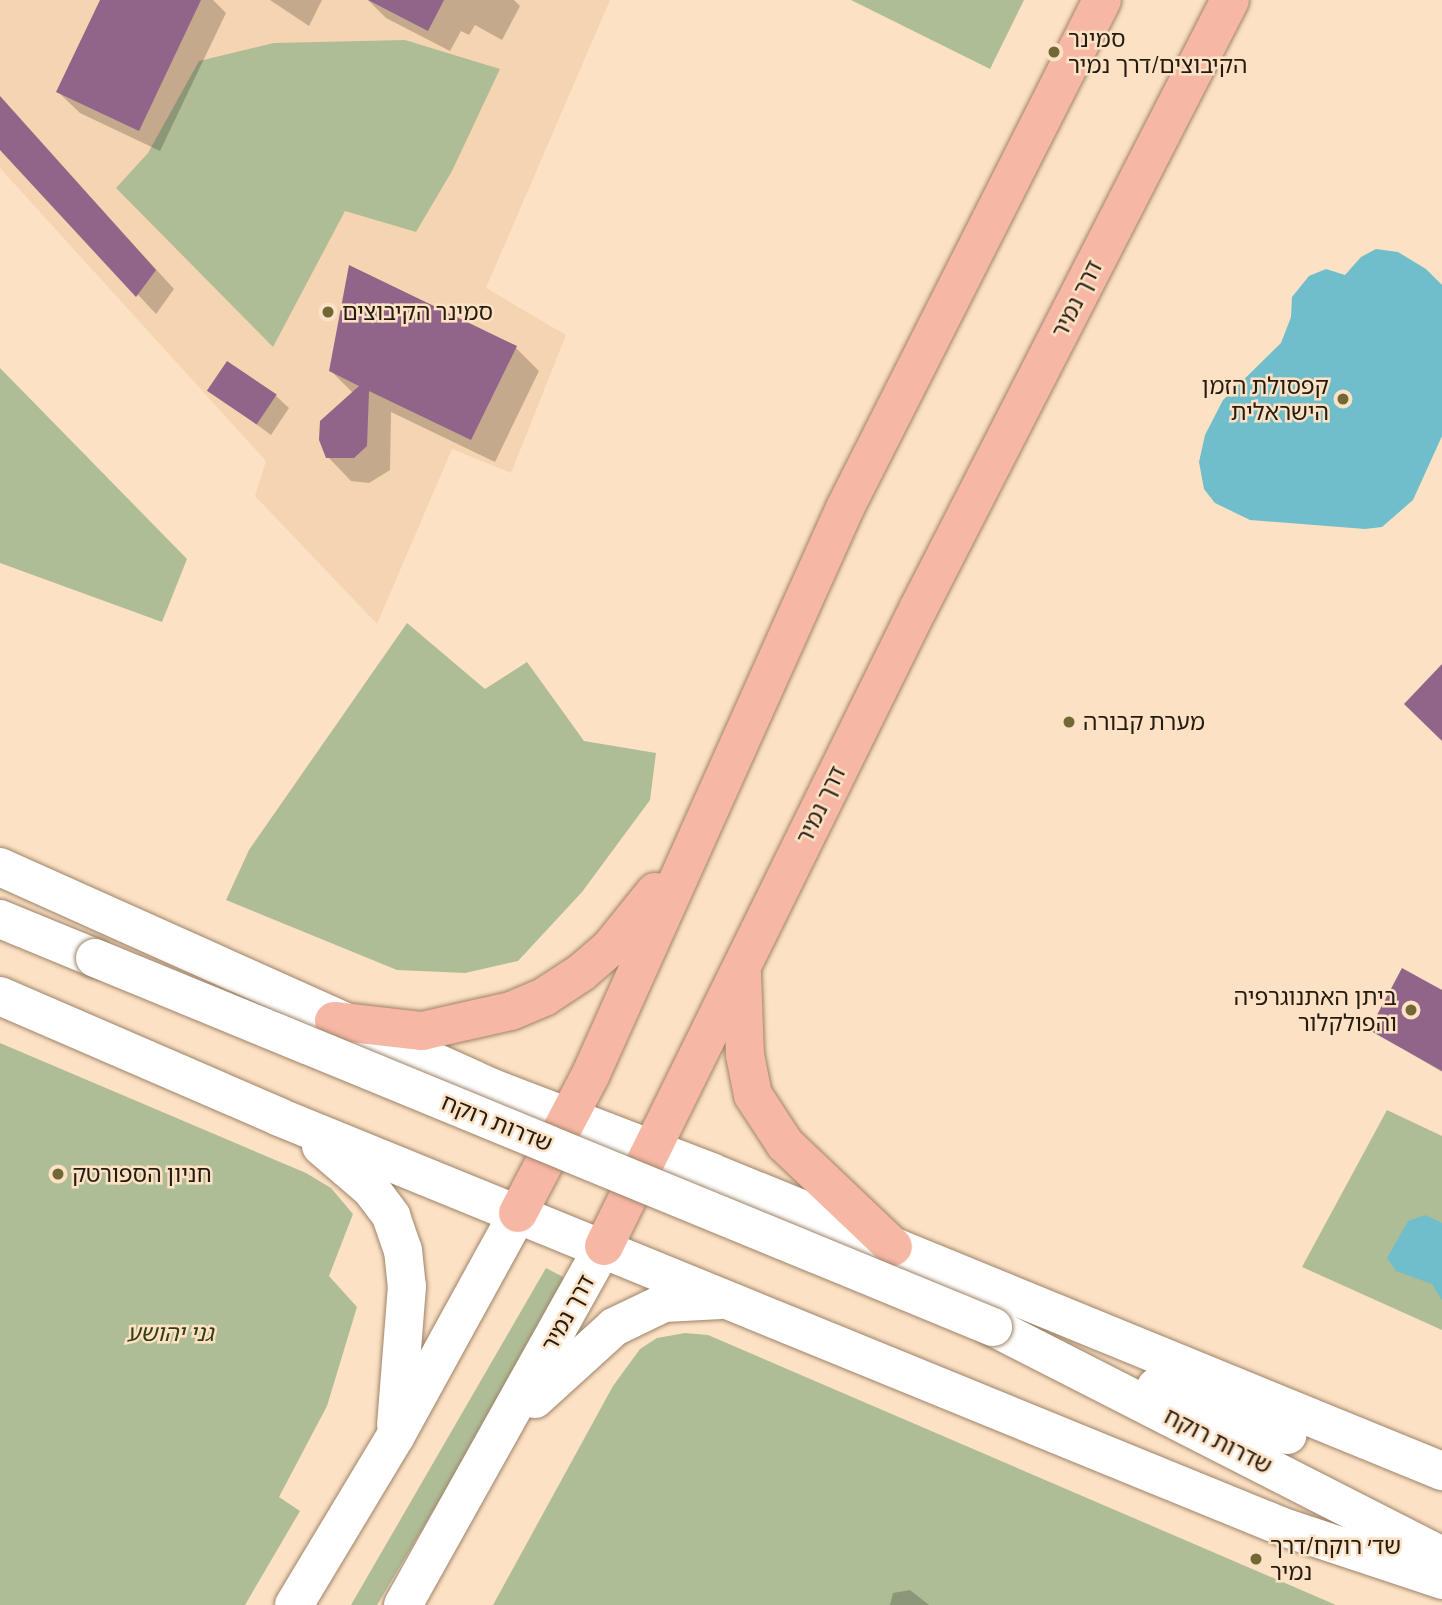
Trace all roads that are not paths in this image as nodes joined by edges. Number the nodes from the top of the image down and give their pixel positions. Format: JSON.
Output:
{"nodes":[{"id":1,"x":1102,"y":0,"type":"edge"},
{"id":2,"x":1230,"y":0,"type":"edge"},
{"id":3,"x":687,"y":852,"type":"junction"},
{"id":4,"x":0,"y":867,"type":"edge"},
{"id":5,"x":0,"y":919,"type":"edge"},
{"id":6,"x":742,"y":965,"type":"junction"},
{"id":7,"x":0,"y":996,"type":"edge"},
{"id":8,"x":334,"y":1020,"type":"junction"},
{"id":9,"x":279,"y":1117,"type":"junction"},
{"id":10,"x":568,"y":1117,"type":"junction"},
{"id":11,"x":653,"y":1150,"type":"junction"},
{"id":12,"x":518,"y":1213,"type":"junction"},
{"id":13,"x":604,"y":1247,"type":"junction"},
{"id":14,"x":893,"y":1247,"type":"junction"},
{"id":15,"x":738,"y":1300,"type":"junction"},
{"id":16,"x":993,"y":1327,"type":"junction"},
{"id":17,"x":395,"y":1437,"type":"junction"},
{"id":18,"x":1442,"y":1471,"type":"edge"},
{"id":19,"x":479,"y":1473,"type":"junction"},
{"id":20,"x":1442,"y":1492,"type":"edge"},
{"id":21,"x":1442,"y":1556,"type":"edge"},
{"id":22,"x":1442,"y":1580,"type":"edge"},
{"id":23,"x":294,"y":1605,"type":"edge"},
{"id":24,"x":402,"y":1605,"type":"edge"}],
"edges":[{"from":1,"to":3,"type":"highway"},
{"from":2,"to":6,"type":"highway","name":"דרך נמיר"},
{"from":3,"to":8,"type":"highway"},
{"from":3,"to":10,"type":"highway"},
{"from":4,"to":8,"type":"main road"},
{"from":5,"to":16,"type":"main road","name":"שדרות רוקח","bridge":true},
{"from":6,"to":11,"type":"highway","name":"דרך נמיר"},
{"from":6,"to":14,"type":"highway"},
{"from":7,"to":9,"type":"main road"},
{"from":8,"to":10,"type":"main road"},
{"from":9,"to":12,"type":"main road"},
{"from":9,"to":17,"type":"main road"},
{"from":10,"to":11,"type":"main road"},
{"from":10,"to":12,"type":"highway"},
{"from":11,"to":13,"type":"highway","name":"דרך נמיר"},
{"from":11,"to":14,"type":"main road"},
{"from":12,"to":13,"type":"main road"},
{"from":12,"to":17,"type":"main road"},
{"from":13,"to":15,"type":"main road"},
{"from":13,"to":19,"type":"main road","name":"דרך נמיר"},
{"from":14,"to":18,"type":"main road"},
{"from":15,"to":19,"type":"main road"},
{"from":15,"to":22,"type":"main road"},
{"from":16,"to":20,"type":"main road","name":"שדרות רוקח"},
{"from":16,"to":21,"type":"main road","name":"שדרות רוקח"},
{"from":17,"to":23,"type":"main road"},
{"from":19,"to":24,"type":"main road","name":"דרך נמיר"}]}
